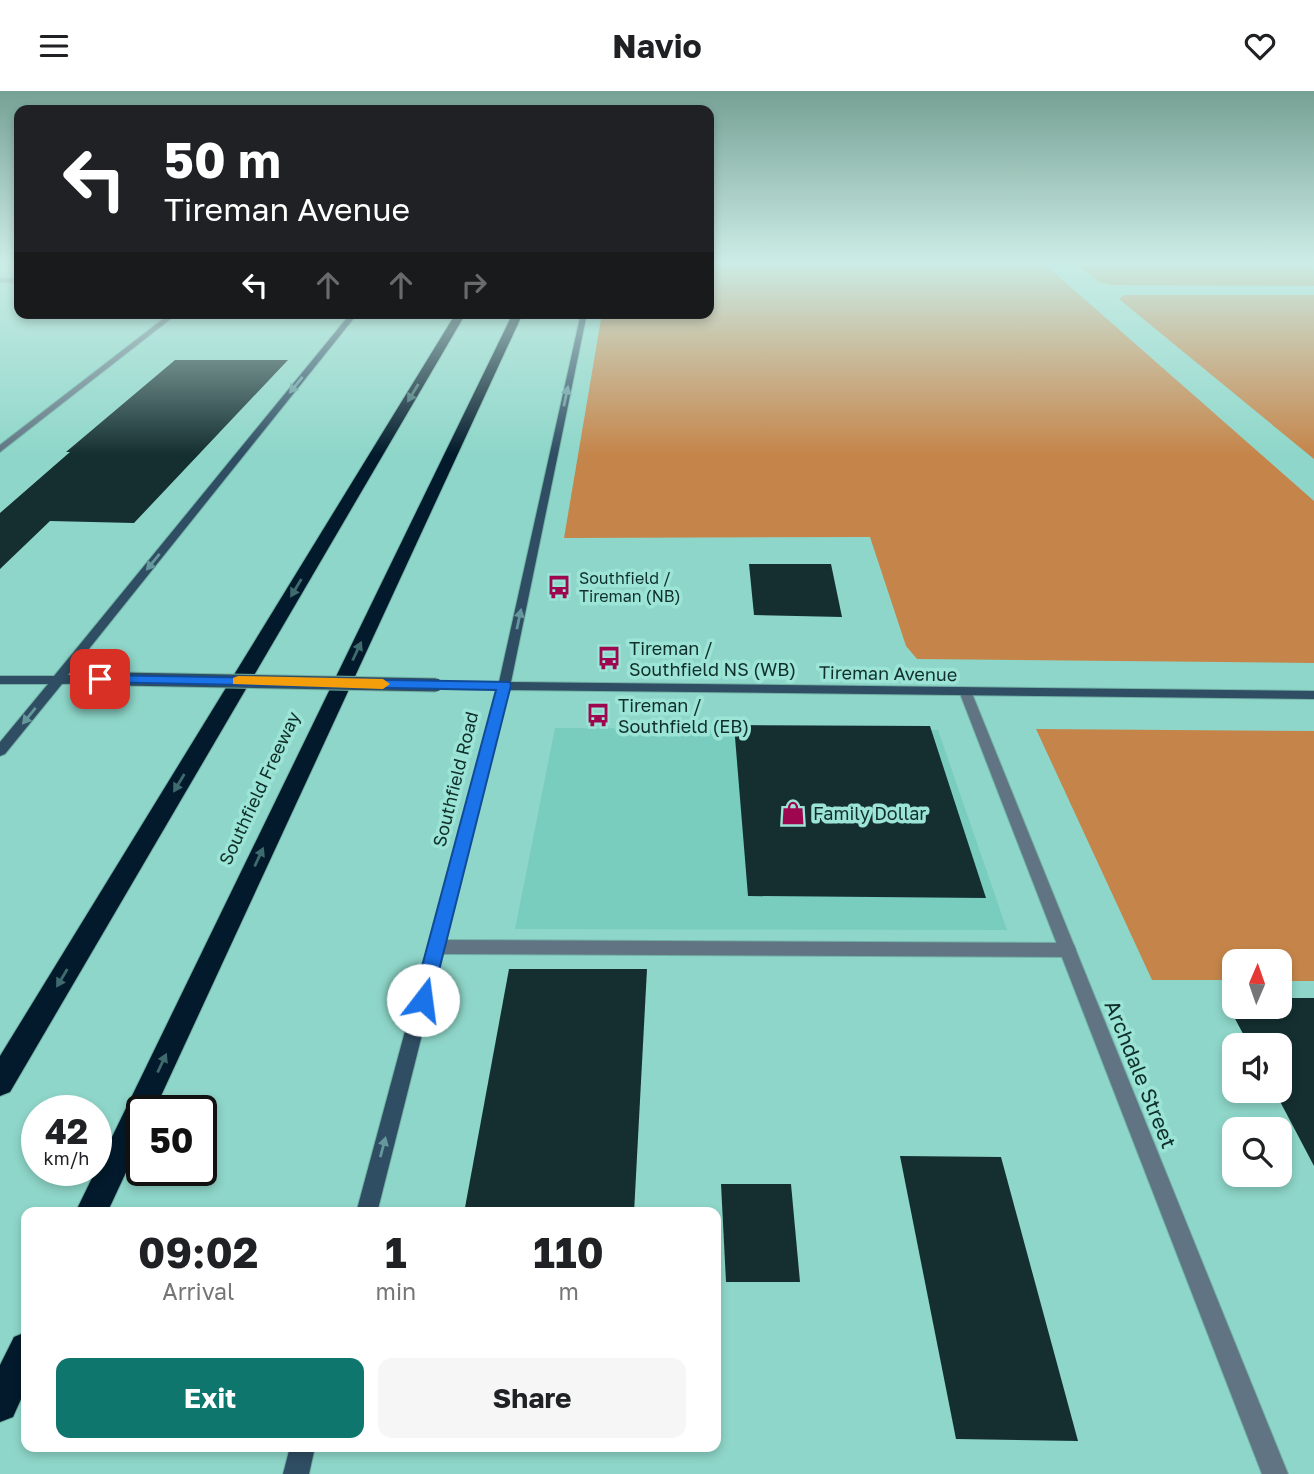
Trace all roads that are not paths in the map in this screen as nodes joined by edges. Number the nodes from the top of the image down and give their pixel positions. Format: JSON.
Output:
{"nodes":[{"id":1,"x":159,"y":326,"type":"edge"},
{"id":2,"x":345,"y":326,"type":"edge"},
{"id":3,"x":453,"y":326,"type":"edge"},
{"id":4,"x":512,"y":326,"type":"edge"},
{"id":5,"x":581,"y":326,"type":"edge"},
{"id":6,"x":0,"y":449,"type":"edge"},
{"id":7,"x":0,"y":680,"type":"edge"},
{"id":8,"x":57,"y":680,"type":"junction"},
{"id":9,"x":504,"y":685,"type":"junction"},
{"id":10,"x":965,"y":691,"type":"junction"},
{"id":11,"x":1314,"y":695,"type":"edge"},
{"id":12,"x":0,"y":751,"type":"edge"},
{"id":13,"x":437,"y":947,"type":"junction"},
{"id":14,"x":1068,"y":950,"type":"junction"},
{"id":15,"x":0,"y":1082,"type":"edge"},
{"id":16,"x":94,"y":1207,"type":"edge"},
{"id":17,"x":368,"y":1207,"type":"edge"},
{"id":18,"x":21,"y":1360,"type":"edge"},
{"id":19,"x":0,"y":1404,"type":"edge"},
{"id":20,"x":302,"y":1452,"type":"edge"},
{"id":21,"x":296,"y":1474,"type":"edge"},
{"id":22,"x":1275,"y":1474,"type":"edge"}],
"edges":[{"from":1,"to":6,"type":"street"},
{"from":2,"to":8,"type":"main road","one_way":true},
{"from":3,"to":15,"type":"highway","one_way":true},
{"from":16,"to":4,"type":"highway","name":"Southfield Freeway","one_way":true},
{"from":9,"to":5,"type":"main road","name":"Southfield Road","one_way":true},
{"from":7,"to":8,"type":"main road","name":"Tireman Avenue"},
{"from":8,"to":9,"type":"main road","name":"Tireman Avenue","bridge":true},
{"from":8,"to":12,"type":"main road","one_way":true},
{"from":9,"to":10,"type":"main road","name":"Tireman Avenue"},
{"from":9,"to":13,"type":"main road","name":"Southfield Road"},
{"from":10,"to":11,"type":"main road","name":"Tireman Avenue"},
{"from":10,"to":14,"type":"street","name":"Archdale Street"},
{"from":13,"to":14,"type":"street"},
{"from":17,"to":13,"type":"main road","name":"Southfield Road","one_way":true},
{"from":14,"to":22,"type":"street","name":"Archdale Street"},
{"from":18,"to":19,"type":"highway"},
{"from":20,"to":21,"type":"main road"}]}
